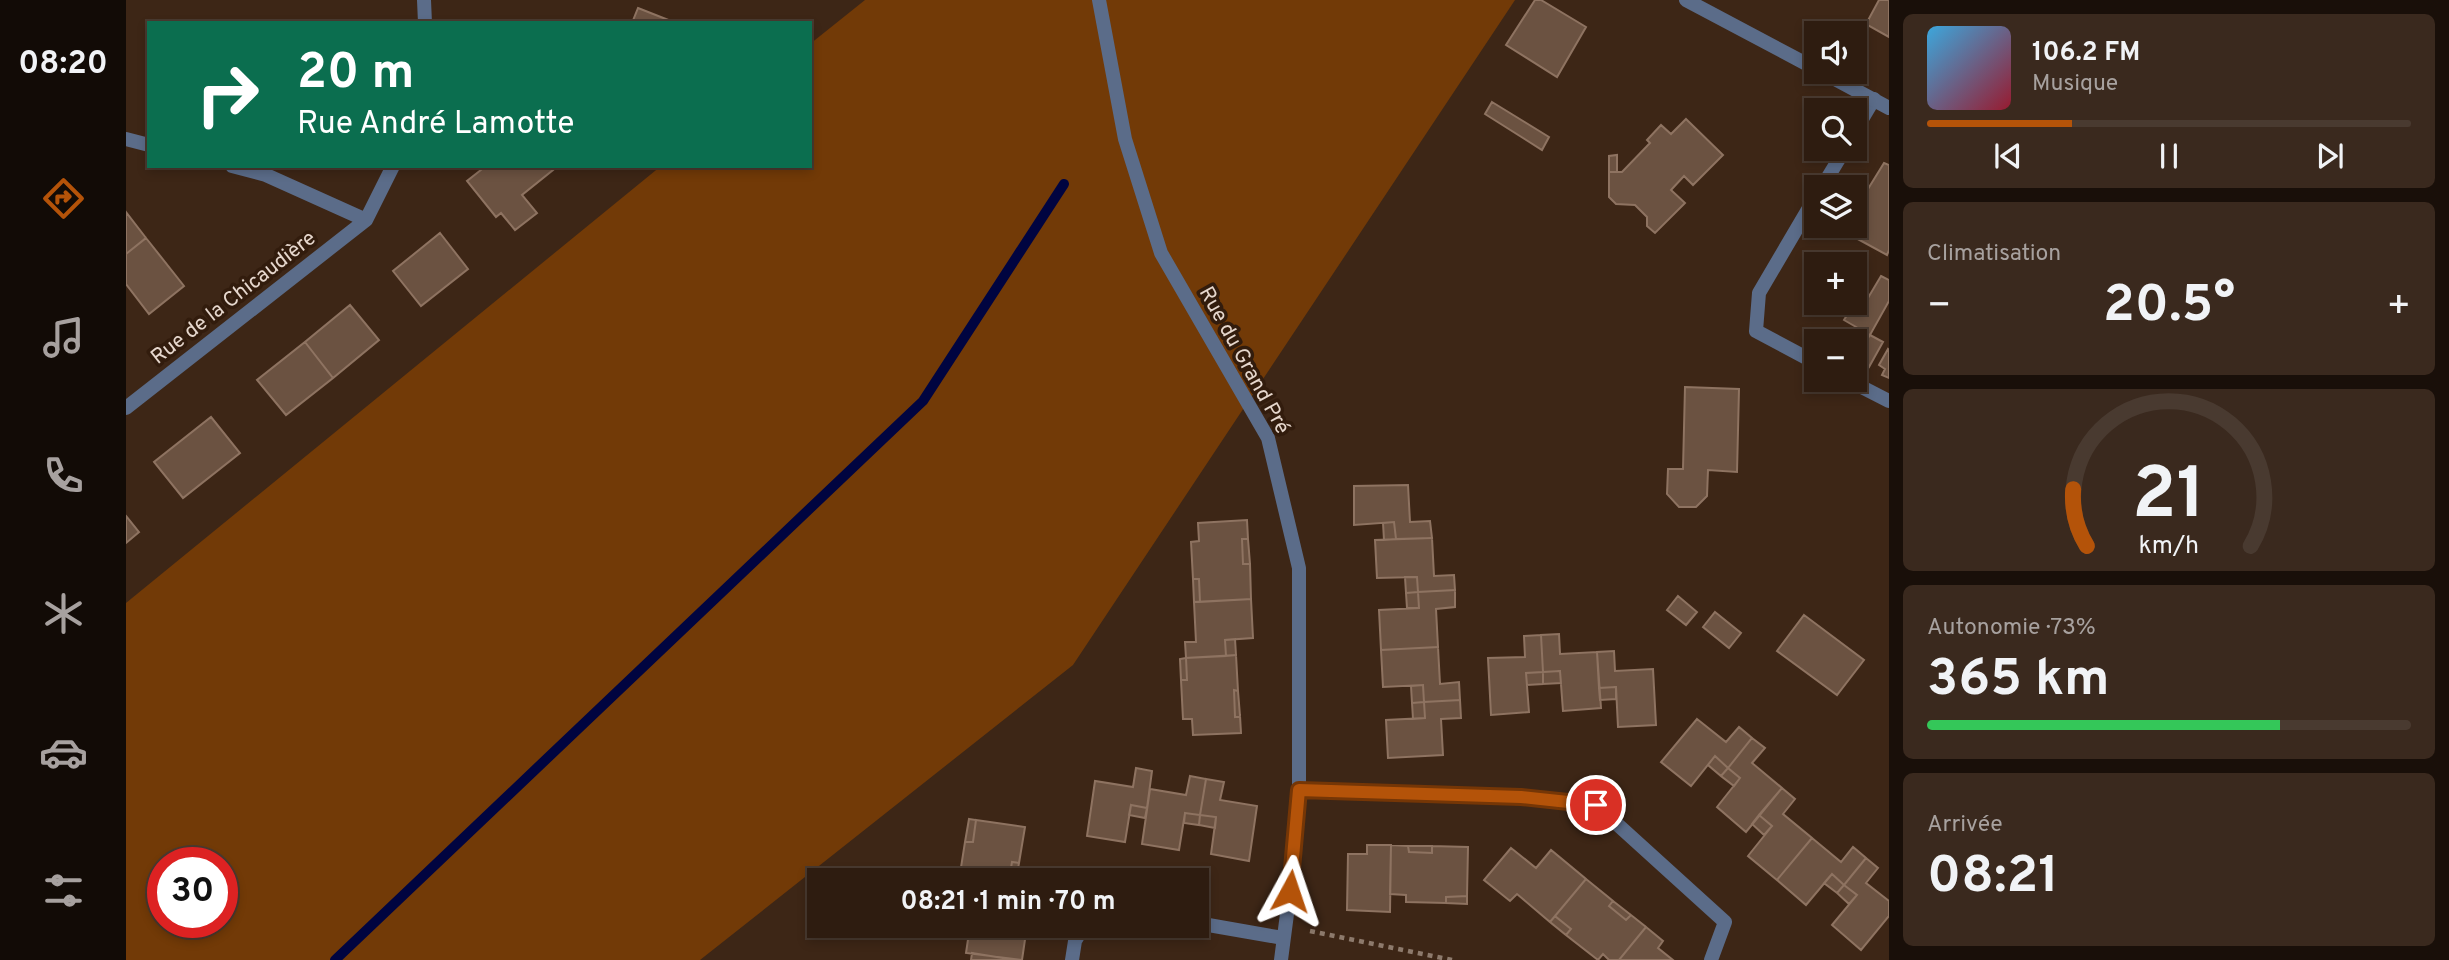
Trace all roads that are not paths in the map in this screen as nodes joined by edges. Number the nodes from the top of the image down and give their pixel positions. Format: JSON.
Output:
{"nodes":[{"id":1,"x":425,"y":0,"type":"edge"},
{"id":2,"x":1099,"y":0,"type":"edge"},
{"id":3,"x":1686,"y":0,"type":"edge"},
{"id":4,"x":425,"y":21,"type":"edge"},
{"id":5,"x":1804,"y":63,"type":"edge"},
{"id":6,"x":1845,"y":84,"type":"edge"},
{"id":7,"x":1874,"y":99,"type":"junction"},
{"id":8,"x":1889,"y":108,"type":"edge"},
{"id":9,"x":1867,"y":111,"type":"edge"},
{"id":10,"x":126,"y":139,"type":"edge"},
{"id":11,"x":147,"y":144,"type":"edge"},
{"id":12,"x":240,"y":168,"type":"edge"},
{"id":13,"x":392,"y":168,"type":"edge"},
{"id":14,"x":1804,"y":216,"type":"edge"},
{"id":15,"x":366,"y":220,"type":"junction"},
{"id":16,"x":1804,"y":357,"type":"edge"},
{"id":17,"x":1867,"y":390,"type":"edge"},
{"id":18,"x":1889,"y":401,"type":"edge"},
{"id":19,"x":126,"y":408,"type":"edge"},
{"id":20,"x":1299,"y":790,"type":"junction"},
{"id":21,"x":1209,"y":924,"type":"edge"},
{"id":22,"x":1284,"y":932,"type":"junction"},
{"id":23,"x":1077,"y":938,"type":"edge"},
{"id":24,"x":1072,"y":960,"type":"edge"},
{"id":25,"x":1281,"y":960,"type":"edge"},
{"id":26,"x":1711,"y":960,"type":"edge"}],
"edges":[{"from":1,"to":4,"type":"street"},
{"from":2,"to":20,"type":"street","name":"Rue du Grand Pré"},
{"from":3,"to":5,"type":"street"},
{"from":6,"to":7,"type":"street"},
{"from":7,"to":8,"type":"street"},
{"from":7,"to":9,"type":"street"},
{"from":10,"to":11,"type":"street"},
{"from":12,"to":15,"type":"street","name":"Rue de la Chicaudière"},
{"from":13,"to":15,"type":"street","name":"Rue de la Chicaudière"},
{"from":14,"to":16,"type":"street"},
{"from":15,"to":19,"type":"street","name":"Rue de la Chicaudière"},
{"from":17,"to":18,"type":"street"},
{"from":20,"to":22,"type":"street","name":"Rue du Grand Pré"},
{"from":20,"to":26,"type":"street"},
{"from":21,"to":22,"type":"street"},
{"from":22,"to":25,"type":"street","name":"Rue du Grand Pré"},
{"from":23,"to":24,"type":"street"}]}
